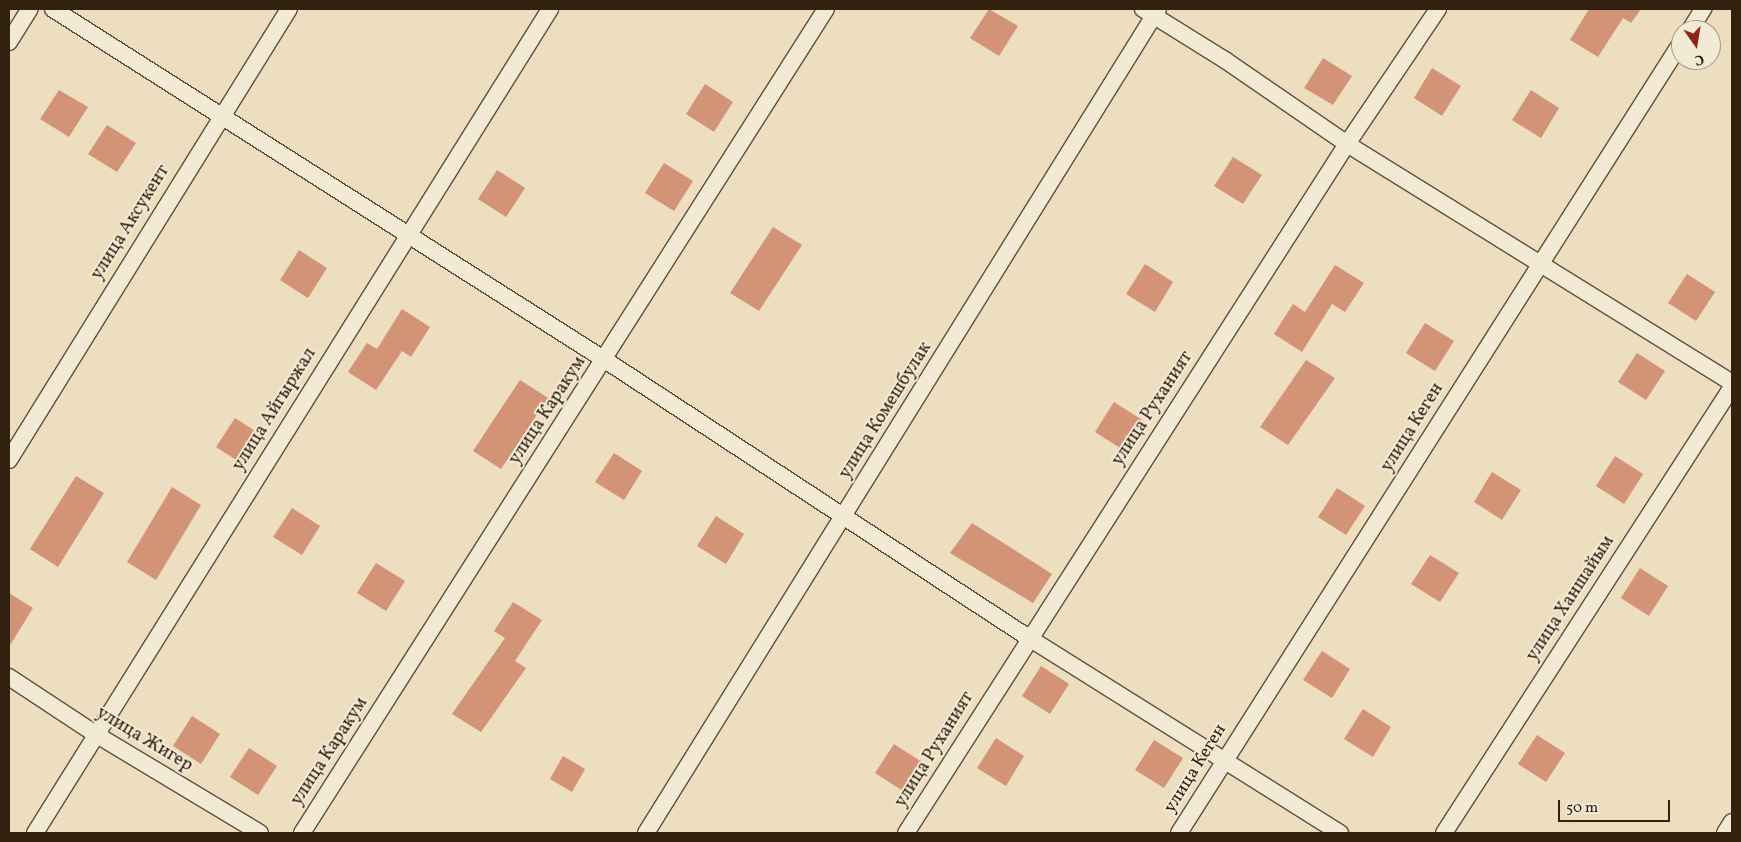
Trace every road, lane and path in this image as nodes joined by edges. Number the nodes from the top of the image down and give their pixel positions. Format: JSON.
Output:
{"nodes":[{"id":1,"x":30,"y":9,"type":"edge"},
{"id":2,"x":53,"y":9,"type":"edge"},
{"id":3,"x":289,"y":9,"type":"edge"},
{"id":4,"x":550,"y":9,"type":"edge"},
{"id":5,"x":826,"y":9,"type":"edge"},
{"id":6,"x":1438,"y":9,"type":"edge"},
{"id":7,"x":1703,"y":9,"type":"edge"},
{"id":8,"x":1151,"y":11,"type":"edge"},
{"id":9,"x":1696,"y":20,"type":"edge"},
{"id":10,"x":9,"y":42,"type":"edge"},
{"id":11,"x":1671,"y":60,"type":"edge"},
{"id":12,"x":220,"y":116,"type":"junction"},
{"id":13,"x":1347,"y":144,"type":"junction"},
{"id":14,"x":407,"y":234,"type":"junction"},
{"id":15,"x":1540,"y":264,"type":"junction"},
{"id":16,"x":605,"y":360,"type":"junction"},
{"id":17,"x":1732,"y":383,"type":"edge"},
{"id":18,"x":1732,"y":387,"type":"edge"},
{"id":19,"x":9,"y":460,"type":"edge"},
{"id":20,"x":844,"y":516,"type":"junction"},
{"id":21,"x":1029,"y":638,"type":"junction"},
{"id":22,"x":9,"y":677,"type":"edge"},
{"id":23,"x":97,"y":735,"type":"junction"},
{"id":24,"x":1224,"y":762,"type":"junction"},
{"id":25,"x":1732,"y":822,"type":"edge"},
{"id":26,"x":35,"y":833,"type":"edge"},
{"id":27,"x":260,"y":833,"type":"edge"},
{"id":28,"x":302,"y":833,"type":"edge"},
{"id":29,"x":646,"y":833,"type":"edge"},
{"id":30,"x":906,"y":833,"type":"edge"},
{"id":31,"x":1179,"y":833,"type":"edge"},
{"id":32,"x":1340,"y":833,"type":"edge"},
{"id":33,"x":1444,"y":833,"type":"edge"},
{"id":34,"x":1726,"y":833,"type":"edge"}],
"edges":[{"from":1,"to":10,"type":"street"},
{"from":2,"to":12,"type":"street"},
{"from":3,"to":12,"type":"street","name":"улица Аксукент"},
{"from":4,"to":14,"type":"street","name":"улица Айгыржал"},
{"from":5,"to":16,"type":"street","name":"улица Каракум"},
{"from":6,"to":13,"type":"street","name":"улица Руханият"},
{"from":7,"to":9,"type":"street"},
{"from":8,"to":13,"type":"street"},
{"from":8,"to":20,"type":"street","name":"улица Комешбулак"},
{"from":11,"to":15,"type":"street","name":"улица Кеген"},
{"from":12,"to":14,"type":"street"},
{"from":12,"to":19,"type":"street","name":"улица Аксукент"},
{"from":13,"to":15,"type":"street"},
{"from":13,"to":21,"type":"street","name":"улица Руханият"},
{"from":14,"to":16,"type":"street"},
{"from":14,"to":23,"type":"street","name":"улица Айгыржал"},
{"from":15,"to":17,"type":"street"},
{"from":15,"to":24,"type":"street","name":"улица Кеген"},
{"from":16,"to":20,"type":"street"},
{"from":16,"to":28,"type":"street","name":"улица Каракум"},
{"from":18,"to":33,"type":"street","name":"улица Ханшайым"},
{"from":20,"to":21,"type":"street"},
{"from":20,"to":29,"type":"street","name":"улица Комешбулак"},
{"from":21,"to":24,"type":"street"},
{"from":21,"to":30,"type":"street","name":"улица Руханият"},
{"from":22,"to":23,"type":"street","name":"улица Жигер"},
{"from":23,"to":26,"type":"street","name":"улица Айгыржал"},
{"from":23,"to":27,"type":"street","name":"улица Жигер"},
{"from":24,"to":31,"type":"street","name":"улица Кеген"},
{"from":24,"to":32,"type":"street"},
{"from":25,"to":34,"type":"street"}]}
